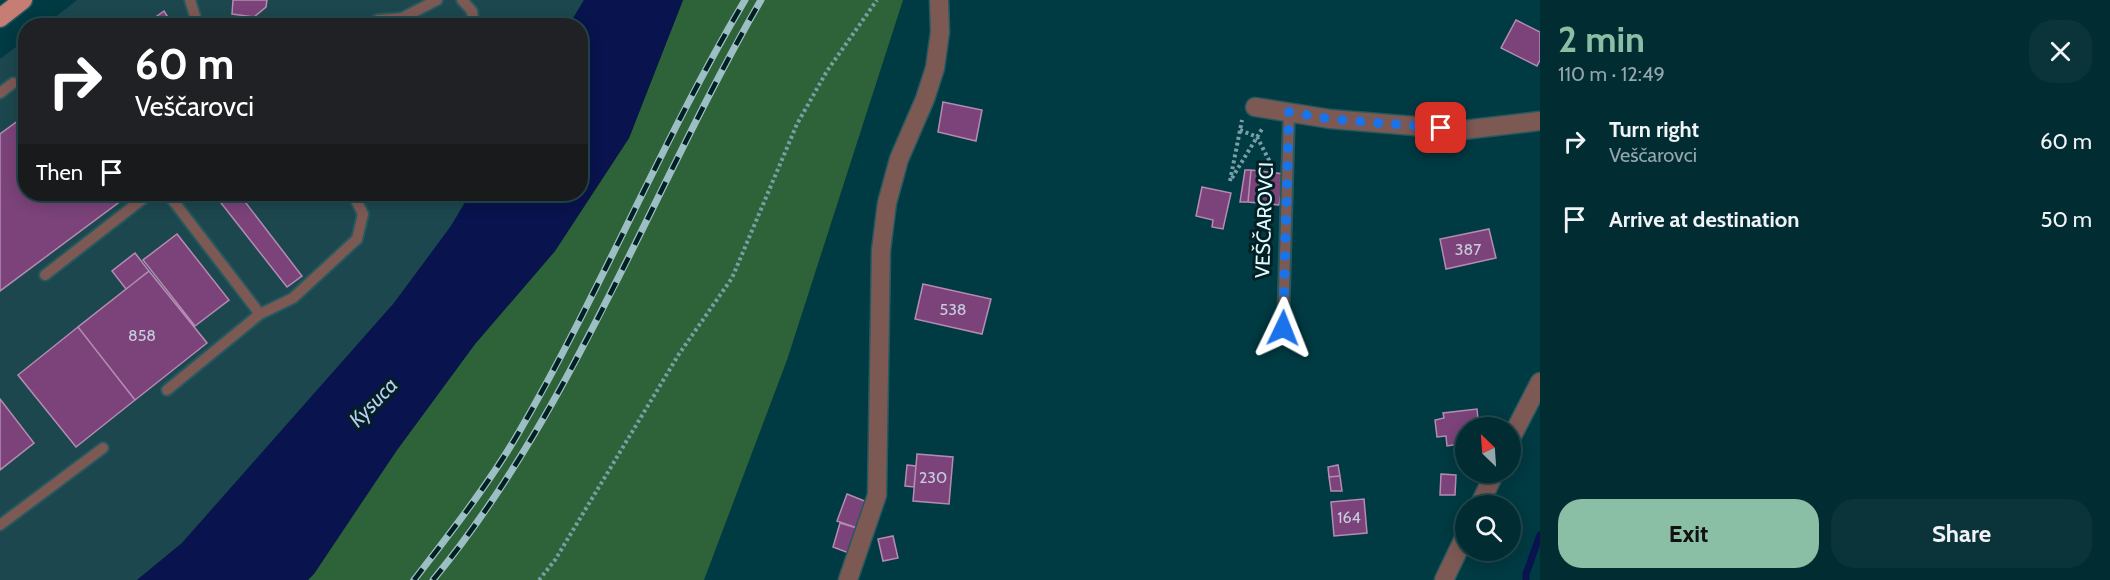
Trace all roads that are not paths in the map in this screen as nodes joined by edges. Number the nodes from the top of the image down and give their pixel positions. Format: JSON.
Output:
{"nodes":[{"id":1,"x":23,"y":0,"type":"edge"},
{"id":2,"x":190,"y":0,"type":"edge"},
{"id":3,"x":437,"y":0,"type":"edge"},
{"id":4,"x":462,"y":0,"type":"edge"},
{"id":5,"x":939,"y":0,"type":"edge"},
{"id":6,"x":0,"y":18,"type":"edge"},
{"id":7,"x":196,"y":18,"type":"edge"},
{"id":8,"x":402,"y":18,"type":"edge"},
{"id":9,"x":473,"y":18,"type":"edge"},
{"id":10,"x":14,"y":83,"type":"dead end"},
{"id":11,"x":0,"y":93,"type":"edge"},
{"id":12,"x":1255,"y":107,"type":"road end"},
{"id":13,"x":1281,"y":111,"type":"junction"},
{"id":14,"x":1540,"y":122,"type":"edge"},
{"id":15,"x":140,"y":201,"type":"edge"},
{"id":16,"x":173,"y":201,"type":"edge"},
{"id":17,"x":356,"y":201,"type":"edge"},
{"id":18,"x":45,"y":275,"type":"dead end"},
{"id":19,"x":260,"y":314,"type":"junction"},
{"id":20,"x":1283,"y":328,"type":"dead end"},
{"id":21,"x":1540,"y":382,"type":"edge"},
{"id":22,"x":167,"y":390,"type":"dead end"},
{"id":23,"x":1521,"y":419,"type":"edge"},
{"id":24,"x":103,"y":448,"type":"dead end"},
{"id":25,"x":0,"y":525,"type":"edge"},
{"id":26,"x":1455,"y":557,"type":"edge"},
{"id":27,"x":848,"y":580,"type":"edge"},
{"id":28,"x":1444,"y":580,"type":"edge"}],
"edges":[{"from":1,"to":6,"type":"main road"},
{"from":2,"to":7,"type":"lane"},
{"from":3,"to":8,"type":"lane"},
{"from":4,"to":9,"type":"lane"},
{"from":5,"to":27,"type":"street"},
{"from":10,"to":11,"type":"lane"},
{"from":12,"to":13,"type":"street"},
{"from":13,"to":14,"type":"street"},
{"from":13,"to":20,"type":"lane","name":"VEŠČAROVCI"},
{"from":15,"to":18,"type":"lane"},
{"from":16,"to":19,"type":"lane"},
{"from":17,"to":19,"type":"lane"},
{"from":19,"to":22,"type":"lane"},
{"from":21,"to":23,"type":"street"},
{"from":24,"to":25,"type":"lane"},
{"from":26,"to":28,"type":"street"}]}
